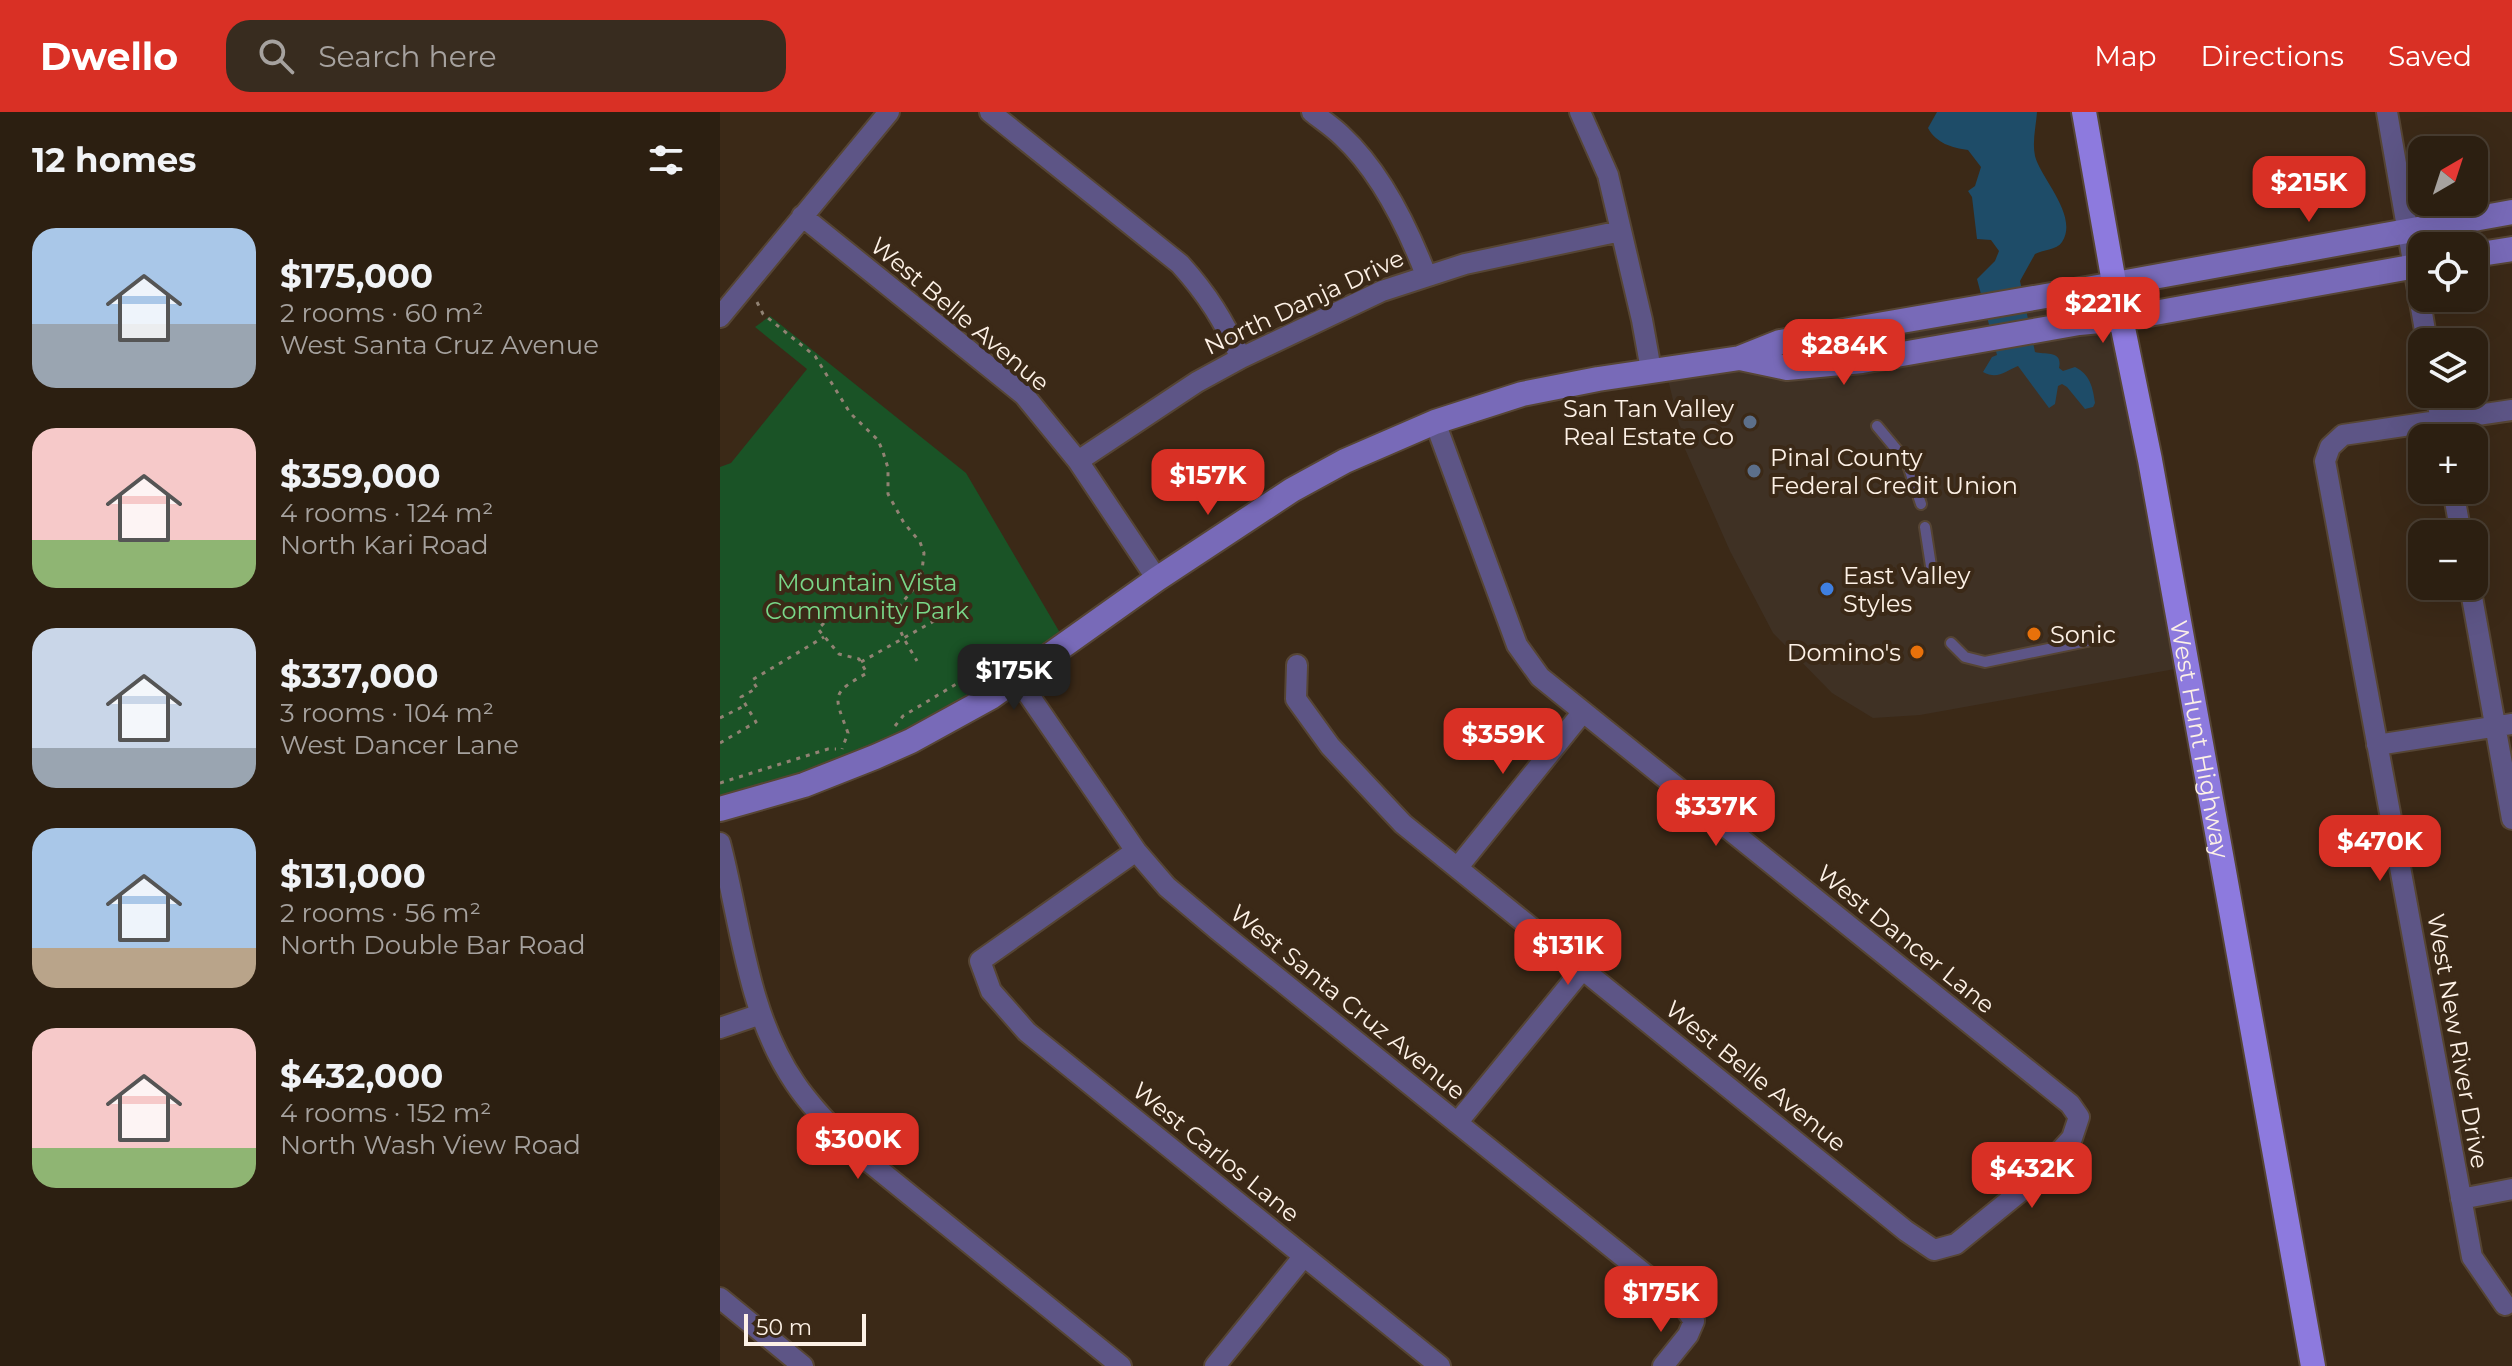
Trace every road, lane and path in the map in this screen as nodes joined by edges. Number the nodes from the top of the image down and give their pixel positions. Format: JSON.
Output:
{"nodes":[{"id":1,"x":889,"y":112,"type":"edge"},
{"id":2,"x":990,"y":112,"type":"edge"},
{"id":3,"x":1312,"y":112,"type":"edge"},
{"id":4,"x":1580,"y":112,"type":"edge"},
{"id":5,"x":2084,"y":112,"type":"edge"},
{"id":6,"x":2387,"y":112,"type":"edge"},
{"id":7,"x":2512,"y":212,"type":"edge"},
{"id":8,"x":802,"y":216,"type":"junction"},
{"id":9,"x":2407,"y":230,"type":"junction"},
{"id":10,"x":1621,"y":231,"type":"junction"},
{"id":11,"x":2408,"y":233,"type":"edge"},
{"id":12,"x":2512,"y":249,"type":"edge"},
{"id":13,"x":2488,"y":253,"type":"edge"},
{"id":14,"x":2408,"y":268,"type":"edge"},
{"id":15,"x":1426,"y":275,"type":"junction"},
{"id":16,"x":2115,"y":284,"type":"junction"},
{"id":17,"x":743,"y":289,"type":"junction"},
{"id":18,"x":720,"y":317,"type":"edge"},
{"id":19,"x":2121,"y":319,"type":"junction"},
{"id":20,"x":1241,"y":358,"type":"junction"},
{"id":21,"x":1740,"y":358,"type":"junction"},
{"id":22,"x":1651,"y":370,"type":"junction"},
{"id":23,"x":2512,"y":410,"type":"edge"},
{"id":24,"x":1435,"y":422,"type":"junction"},
{"id":25,"x":2460,"y":424,"type":"edge"},
{"id":26,"x":1877,"y":426,"type":"dead end"},
{"id":27,"x":2408,"y":431,"type":"edge"},
{"id":28,"x":1078,"y":461,"type":"junction"},
{"id":29,"x":1921,"y":504,"type":"dead end"},
{"id":30,"x":1925,"y":527,"type":"dead end"},
{"id":31,"x":1931,"y":566,"type":"dead end"},
{"id":32,"x":1157,"y":579,"type":"junction"},
{"id":33,"x":2473,"y":600,"type":"edge"},
{"id":34,"x":934,"y":621,"type":"dead end"},
{"id":35,"x":824,"y":623,"type":"dead end"},
{"id":36,"x":824,"y":637,"type":"junction"},
{"id":37,"x":904,"y":639,"type":"junction"},
{"id":38,"x":2092,"y":640,"type":"dead end"},
{"id":39,"x":1951,"y":643,"type":"dead end"},
{"id":40,"x":917,"y":661,"type":"dead end"},
{"id":41,"x":861,"y":662,"type":"junction"},
{"id":42,"x":1297,"y":665,"type":"dead end"},
{"id":43,"x":1007,"y":672,"type":"junction"},
{"id":44,"x":746,"y":705,"type":"junction"},
{"id":45,"x":1582,"y":713,"type":"junction"},
{"id":46,"x":720,"y":718,"type":"edge"},
{"id":47,"x":2504,"y":725,"type":"edge"},
{"id":48,"x":894,"y":727,"type":"dead end"},
{"id":49,"x":720,"y":743,"type":"edge"},
{"id":50,"x":854,"y":744,"type":"dead end"},
{"id":51,"x":2377,"y":745,"type":"junction"},
{"id":52,"x":842,"y":749,"type":"junction"},
{"id":53,"x":720,"y":783,"type":"edge"},
{"id":54,"x":720,"y":809,"type":"edge"},
{"id":55,"x":2512,"y":819,"type":"edge"},
{"id":56,"x":722,"y":850,"type":"edge"},
{"id":57,"x":1136,"y":851,"type":"junction"},
{"id":58,"x":1458,"y":867,"type":"junction"},
{"id":59,"x":1582,"y":970,"type":"junction"},
{"id":60,"x":761,"y":1014,"type":"junction"},
{"id":61,"x":720,"y":1028,"type":"edge"},
{"id":62,"x":1457,"y":1123,"type":"junction"},
{"id":63,"x":2512,"y":1189,"type":"edge"},
{"id":64,"x":2461,"y":1199,"type":"junction"},
{"id":65,"x":1934,"y":1250,"type":"joint"},
{"id":66,"x":1304,"y":1256,"type":"junction"},
{"id":67,"x":720,"y":1298,"type":"edge"},
{"id":68,"x":2505,"y":1305,"type":"dead end"},
{"id":69,"x":803,"y":1366,"type":"edge"},
{"id":70,"x":1121,"y":1366,"type":"edge"},
{"id":71,"x":1215,"y":1366,"type":"edge"},
{"id":72,"x":1440,"y":1366,"type":"edge"},
{"id":73,"x":1663,"y":1366,"type":"edge"},
{"id":74,"x":2313,"y":1366,"type":"edge"}],
"edges":[{"from":1,"to":8,"type":"street"},
{"from":2,"to":20,"type":"street"},
{"from":3,"to":15,"type":"street"},
{"from":4,"to":10,"type":"street"},
{"from":5,"to":16,"type":"main road","name":"West Hunt Highway"},
{"from":6,"to":9,"type":"street"},
{"from":7,"to":9,"type":"street"},
{"from":8,"to":17,"type":"street"},
{"from":8,"to":28,"type":"street","name":"West Belle Avenue"},
{"from":9,"to":11,"type":"street"},
{"from":9,"to":16,"type":"street"},
{"from":10,"to":15,"type":"street","name":"North Danja Drive"},
{"from":10,"to":22,"type":"street"},
{"from":12,"to":13,"type":"street"},
{"from":14,"to":19,"type":"street"},
{"from":15,"to":20,"type":"street","name":"North Danja Drive"},
{"from":16,"to":19,"type":"main road","name":"West Hunt Highway"},
{"from":16,"to":21,"type":"street"},
{"from":17,"to":18,"type":"street"},
{"from":17,"to":37,"type":"path"},
{"from":19,"to":21,"type":"street"},
{"from":19,"to":74,"type":"main road","name":"West Hunt Highway"},
{"from":20,"to":28,"type":"street","name":"North Danja Drive"},
{"from":21,"to":22,"type":"street"},
{"from":22,"to":24,"type":"street"},
{"from":23,"to":25,"type":"street"},
{"from":24,"to":32,"type":"street"},
{"from":24,"to":45,"type":"street","name":"West Dancer Lane"},
{"from":26,"to":29,"type":"lane"},
{"from":27,"to":51,"type":"street","name":"West New River Drive"},
{"from":28,"to":32,"type":"street","name":"West Belle Avenue"},
{"from":30,"to":31,"type":"lane"},
{"from":32,"to":43,"type":"street"},
{"from":33,"to":47,"type":"street"},
{"from":34,"to":37,"type":"path"},
{"from":35,"to":36,"type":"path"},
{"from":36,"to":41,"type":"path"},
{"from":36,"to":44,"type":"path"},
{"from":37,"to":40,"type":"path"},
{"from":37,"to":41,"type":"path"},
{"from":38,"to":39,"type":"lane"},
{"from":41,"to":52,"type":"path"},
{"from":42,"to":58,"type":"street","name":"West Belle Avenue"},
{"from":43,"to":48,"type":"path"},
{"from":43,"to":54,"type":"street"},
{"from":43,"to":57,"type":"street","name":"West Santa Cruz Avenue"},
{"from":44,"to":46,"type":"path"},
{"from":44,"to":49,"type":"path"},
{"from":45,"to":58,"type":"street"},
{"from":45,"to":65,"type":"street","name":"West Dancer Lane"},
{"from":47,"to":51,"type":"street"},
{"from":47,"to":55,"type":"street"},
{"from":50,"to":52,"type":"path"},
{"from":51,"to":64,"type":"street","name":"West New River Drive"},
{"from":52,"to":53,"type":"path"},
{"from":56,"to":60,"type":"street"},
{"from":57,"to":62,"type":"street","name":"West Santa Cruz Avenue"},
{"from":57,"to":66,"type":"street","name":"West Carlos Lane"},
{"from":58,"to":59,"type":"street","name":"West Belle Avenue"},
{"from":59,"to":62,"type":"street"},
{"from":59,"to":65,"type":"street","name":"West Belle Avenue"},
{"from":60,"to":61,"type":"street"},
{"from":60,"to":70,"type":"street"},
{"from":62,"to":73,"type":"street","name":"West Santa Cruz Avenue"},
{"from":63,"to":64,"type":"street"},
{"from":64,"to":68,"type":"street","name":"West New River Drive"},
{"from":66,"to":71,"type":"street"},
{"from":66,"to":72,"type":"street","name":"West Carlos Lane"},
{"from":67,"to":69,"type":"street"}]}
